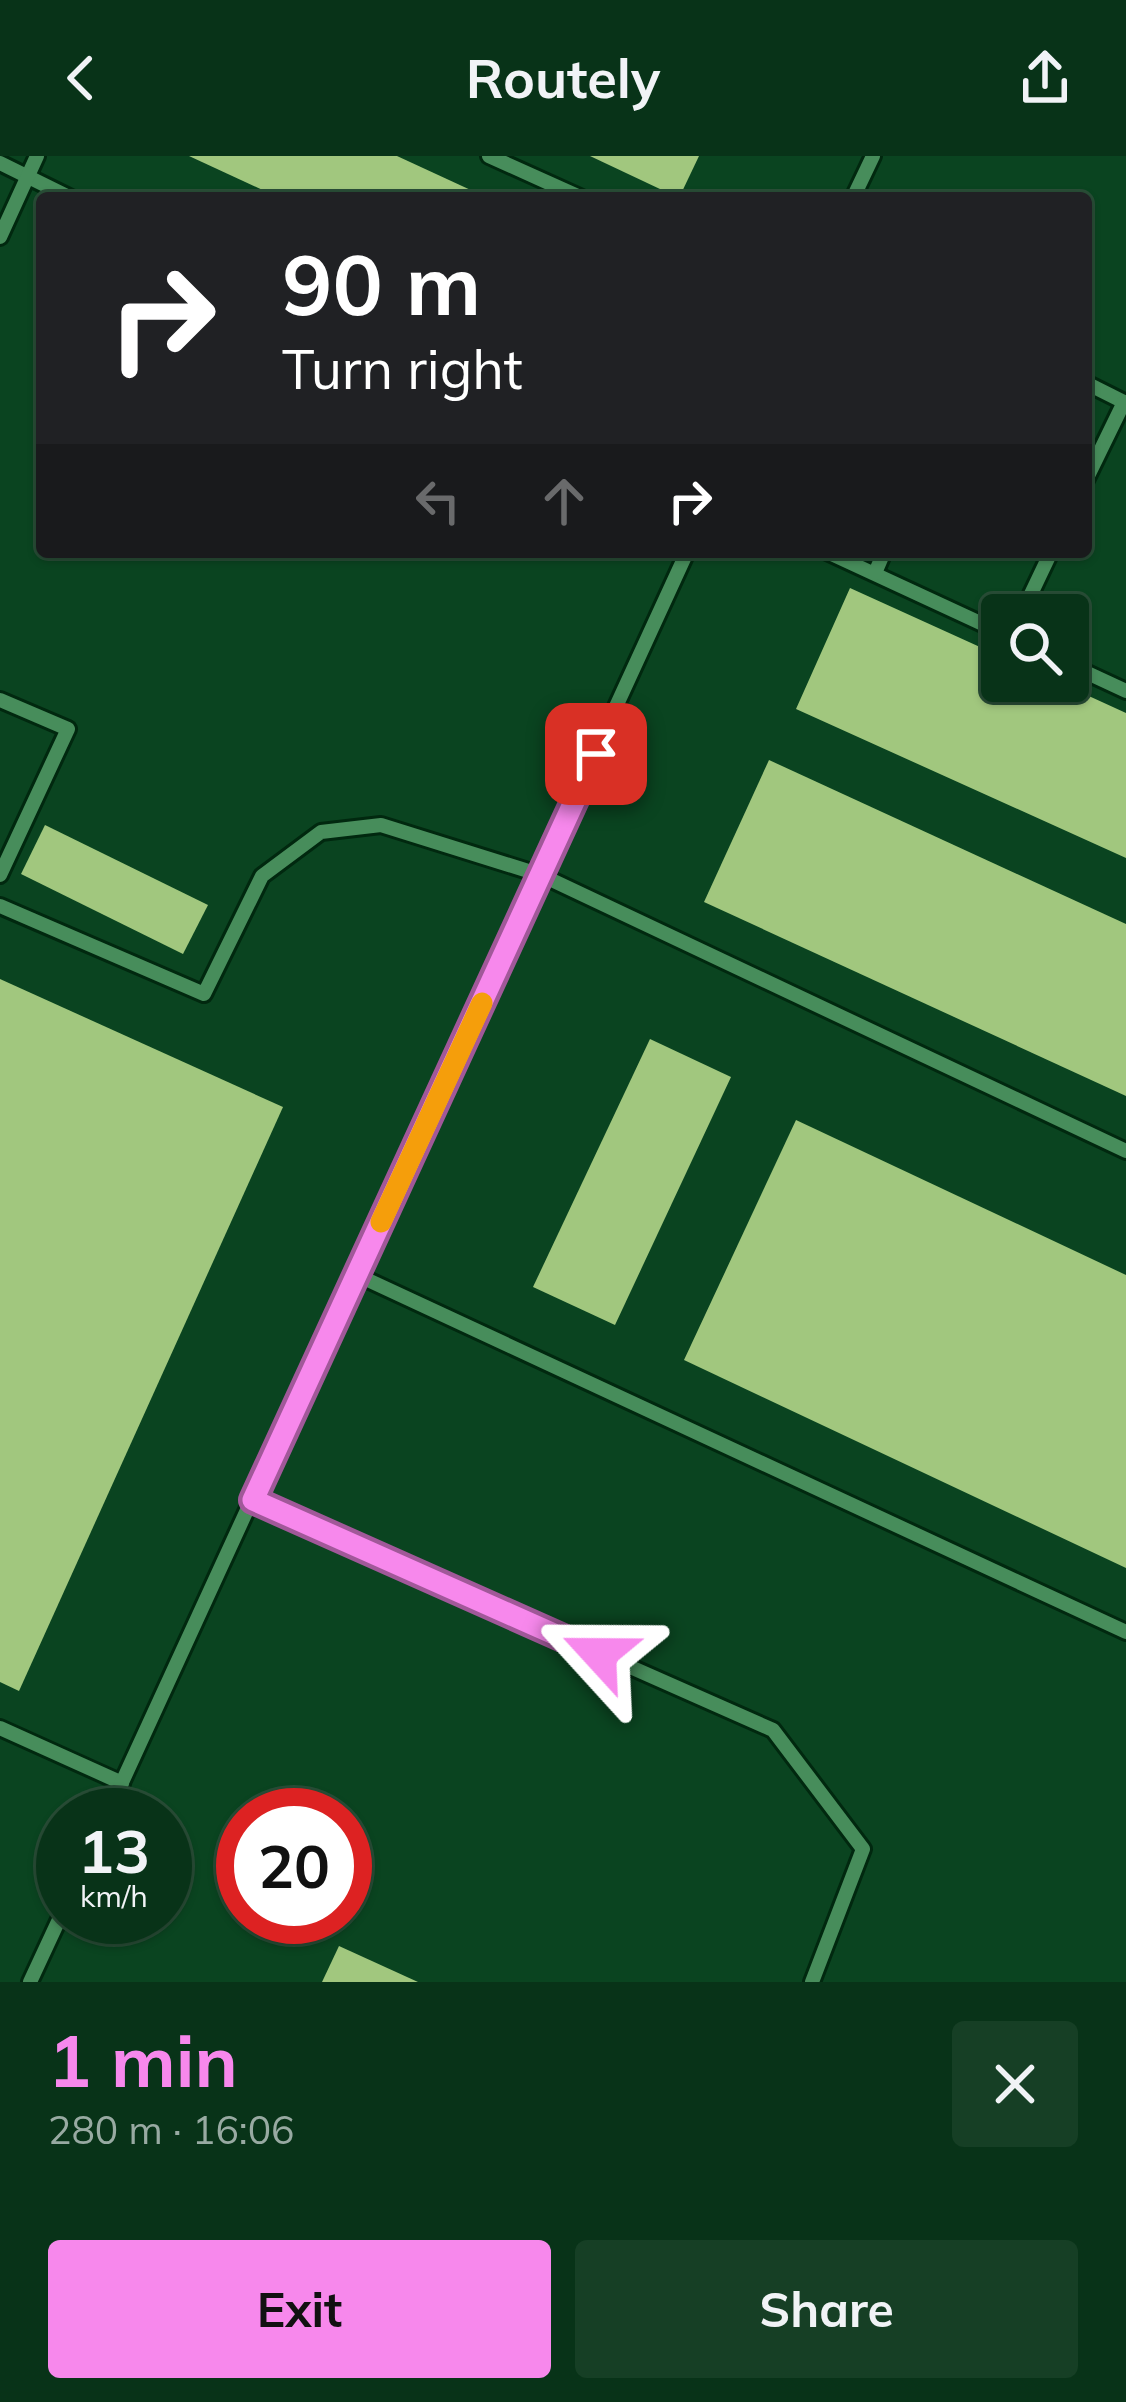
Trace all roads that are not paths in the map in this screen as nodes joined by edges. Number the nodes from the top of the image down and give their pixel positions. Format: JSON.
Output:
{"nodes":[{"id":1,"x":38,"y":156,"type":"edge"},
{"id":2,"x":489,"y":156,"type":"edge"},
{"id":3,"x":873,"y":156,"type":"edge"},
{"id":4,"x":0,"y":163,"type":"edge"},
{"id":5,"x":28,"y":178,"type":"junction"},
{"id":6,"x":58,"y":192,"type":"edge"},
{"id":7,"x":569,"y":192,"type":"edge"},
{"id":8,"x":856,"y":192,"type":"edge"},
{"id":9,"x":0,"y":237,"type":"edge"},
{"id":10,"x":1092,"y":385,"type":"edge"},
{"id":11,"x":1125,"y":403,"type":"edge"},
{"id":12,"x":1092,"y":468,"type":"edge"},
{"id":13,"x":684,"y":558,"type":"edge"},
{"id":14,"x":841,"y":558,"type":"edge"},
{"id":15,"x":881,"y":558,"type":"edge"},
{"id":16,"x":1048,"y":558,"type":"edge"},
{"id":17,"x":875,"y":573,"type":"junction"},
{"id":18,"x":1031,"y":594,"type":"edge"},
{"id":19,"x":981,"y":623,"type":"edge"},
{"id":20,"x":1089,"y":674,"type":"edge"},
{"id":21,"x":1126,"y":691,"type":"edge"},
{"id":22,"x":0,"y":700,"type":"edge"},
{"id":23,"x":0,"y":875,"type":"edge"},
{"id":24,"x":541,"y":875,"type":"junction"},
{"id":25,"x":0,"y":906,"type":"edge"},
{"id":26,"x":1126,"y":1150,"type":"edge"},
{"id":27,"x":357,"y":1275,"type":"junction"},
{"id":28,"x":253,"y":1500,"type":"junction"},
{"id":29,"x":1126,"y":1632,"type":"edge"},
{"id":30,"x":0,"y":1728,"type":"edge"},
{"id":31,"x":122,"y":1783,"type":"junction"},
{"id":32,"x":120,"y":1788,"type":"edge"},
{"id":33,"x":48,"y":1944,"type":"edge"},
{"id":34,"x":30,"y":1982,"type":"edge"},
{"id":35,"x":812,"y":1982,"type":"edge"}],
"edges":[{"from":1,"to":5,"type":"lane"},
{"from":2,"to":7,"type":"lane"},
{"from":3,"to":8,"type":"lane"},
{"from":4,"to":5,"type":"lane"},
{"from":5,"to":6,"type":"lane"},
{"from":5,"to":9,"type":"lane"},
{"from":10,"to":11,"type":"lane"},
{"from":11,"to":12,"type":"lane"},
{"from":13,"to":24,"type":"lane"},
{"from":14,"to":17,"type":"lane"},
{"from":15,"to":17,"type":"lane"},
{"from":16,"to":18,"type":"lane"},
{"from":17,"to":19,"type":"lane"},
{"from":20,"to":21,"type":"lane"},
{"from":22,"to":23,"type":"lane"},
{"from":24,"to":25,"type":"lane"},
{"from":24,"to":26,"type":"lane"},
{"from":24,"to":27,"type":"lane"},
{"from":27,"to":28,"type":"lane"},
{"from":27,"to":29,"type":"lane"},
{"from":28,"to":31,"type":"lane"},
{"from":28,"to":35,"type":"lane"},
{"from":30,"to":31,"type":"lane"},
{"from":31,"to":32,"type":"lane"},
{"from":33,"to":34,"type":"lane"}]}
